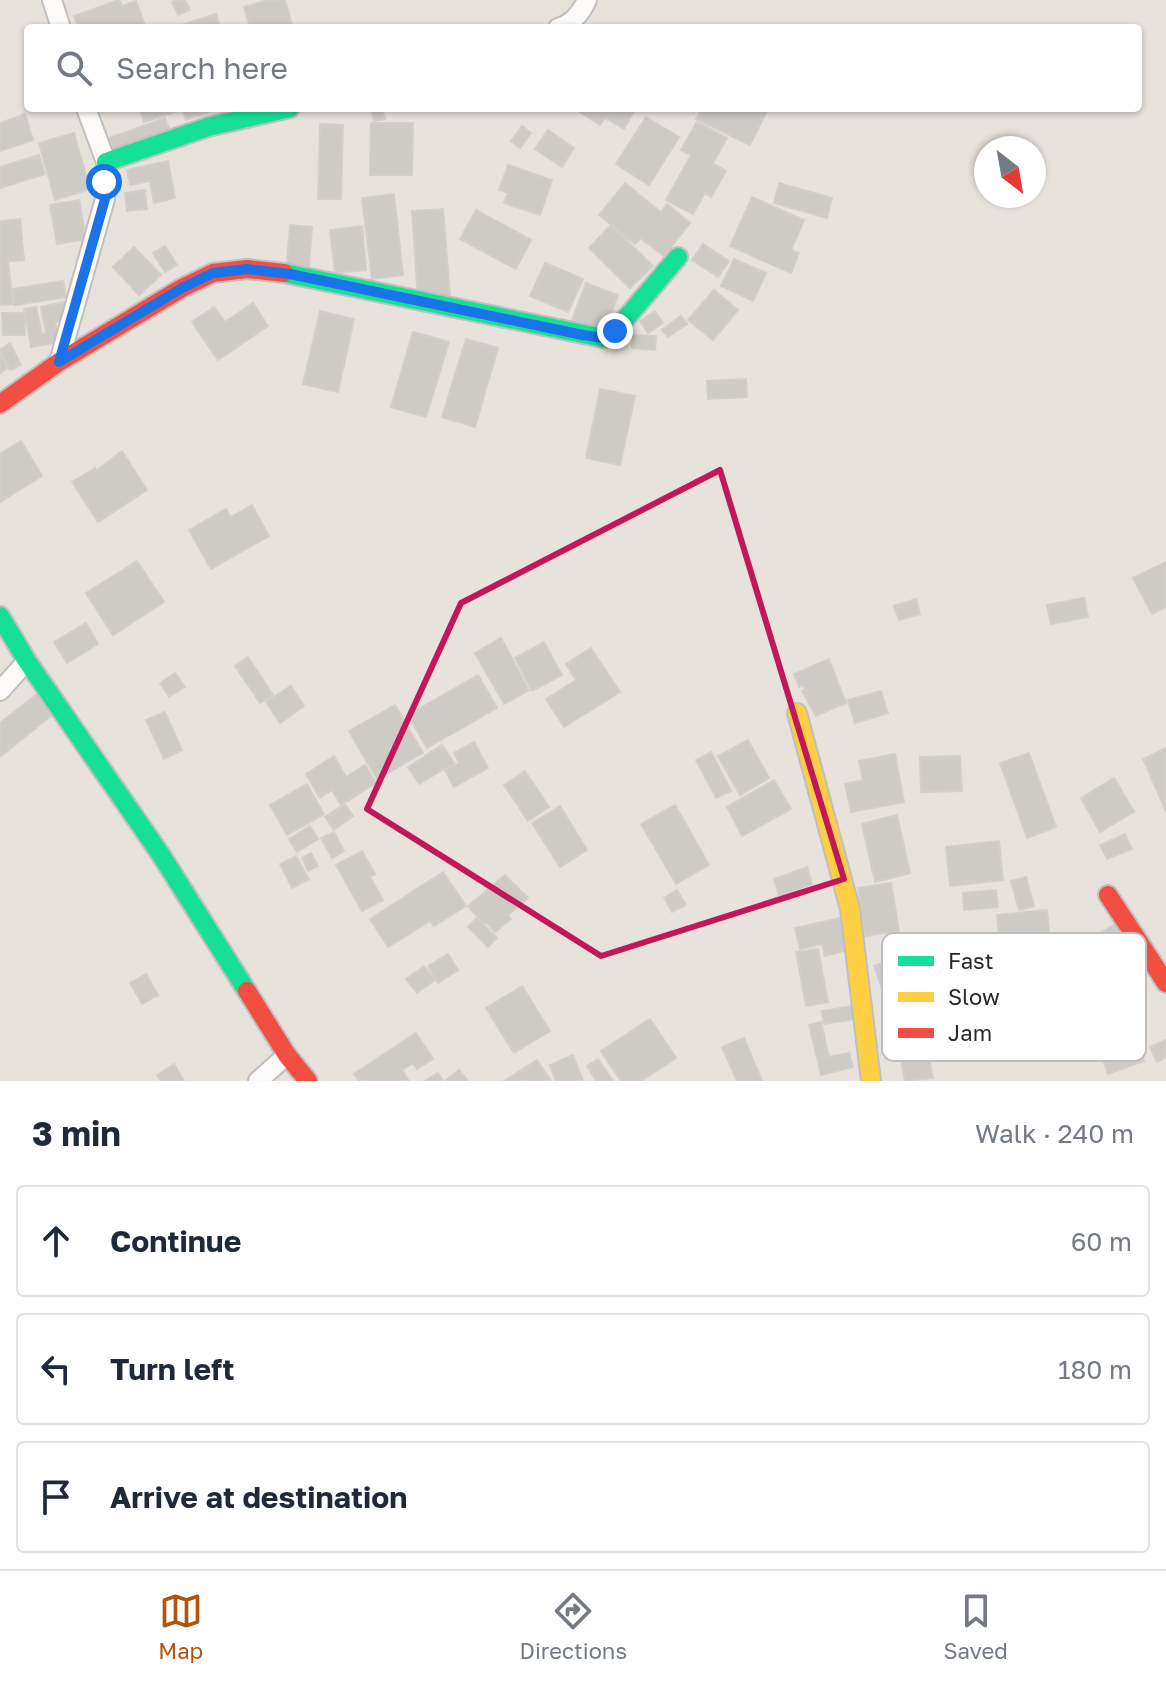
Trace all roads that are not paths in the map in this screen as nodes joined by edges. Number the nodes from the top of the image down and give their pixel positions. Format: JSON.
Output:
{"nodes":[{"id":1,"x":52,"y":0,"type":"edge"},
{"id":2,"x":587,"y":0,"type":"edge"},
{"id":3,"x":60,"y":24,"type":"edge"},
{"id":4,"x":568,"y":24,"type":"edge"},
{"id":5,"x":87,"y":112,"type":"edge"},
{"id":6,"x":273,"y":112,"type":"edge"},
{"id":7,"x":106,"y":162,"type":"junction"},
{"id":8,"x":678,"y":257,"type":"dead end"},
{"id":9,"x":59,"y":362,"type":"junction"},
{"id":10,"x":0,"y":404,"type":"edge"},
{"id":11,"x":0,"y":616,"type":"edge"},
{"id":12,"x":27,"y":661,"type":"junction"},
{"id":13,"x":0,"y":691,"type":"edge"},
{"id":14,"x":797,"y":713,"type":"dead end"},
{"id":15,"x":1108,"y":895,"type":"dead end"},
{"id":16,"x":1134,"y":933,"type":"edge"},
{"id":17,"x":1146,"y":951,"type":"edge"},
{"id":18,"x":1165,"y":979,"type":"edge"},
{"id":19,"x":287,"y":1055,"type":"junction"},
{"id":20,"x":258,"y":1081,"type":"edge"},
{"id":21,"x":308,"y":1081,"type":"edge"},
{"id":22,"x":871,"y":1081,"type":"edge"}],
"edges":[{"from":1,"to":3,"type":"street"},
{"from":2,"to":4,"type":"street"},
{"from":5,"to":7,"type":"street"},
{"from":6,"to":7,"type":"street"},
{"from":7,"to":9,"type":"street"},
{"from":8,"to":9,"type":"street"},
{"from":9,"to":10,"type":"street"},
{"from":11,"to":12,"type":"street"},
{"from":12,"to":13,"type":"street"},
{"from":12,"to":19,"type":"street"},
{"from":14,"to":22,"type":"street"},
{"from":15,"to":16,"type":"street"},
{"from":17,"to":18,"type":"street"},
{"from":19,"to":20,"type":"street"},
{"from":19,"to":21,"type":"street"}]}
